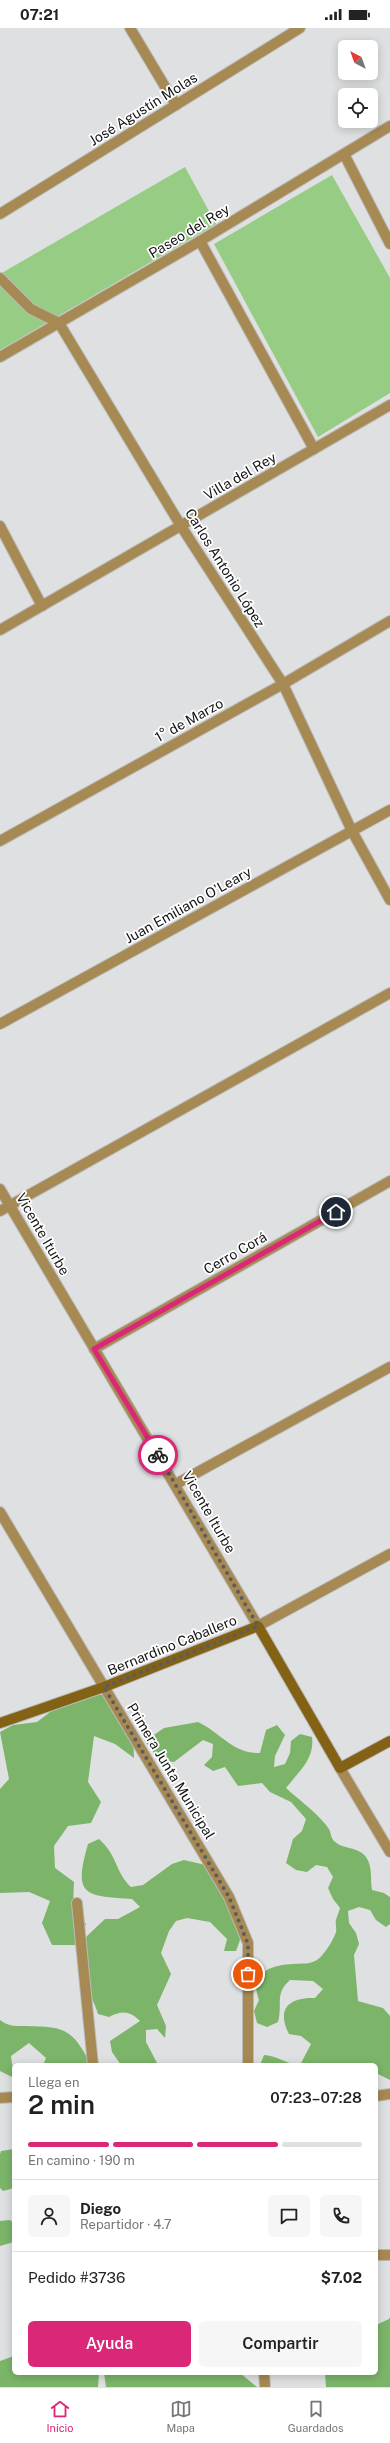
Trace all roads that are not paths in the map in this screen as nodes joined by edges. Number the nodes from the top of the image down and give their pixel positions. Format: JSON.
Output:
{"nodes":[{"id":1,"x":130,"y":28,"type":"edge"},
{"id":2,"x":300,"y":28,"type":"edge"},
{"id":3,"x":176,"y":105,"type":"junction"},
{"id":4,"x":390,"y":126,"type":"edge"},
{"id":5,"x":344,"y":154,"type":"junction"},
{"id":6,"x":0,"y":214,"type":"edge"},
{"id":7,"x":200,"y":241,"type":"junction"},
{"id":8,"x":390,"y":244,"type":"edge"},
{"id":9,"x":0,"y":278,"type":"edge"},
{"id":10,"x":59,"y":323,"type":"junction"},
{"id":11,"x":0,"y":357,"type":"edge"},
{"id":12,"x":390,"y":405,"type":"edge"},
{"id":13,"x":314,"y":449,"type":"junction"},
{"id":14,"x":0,"y":526,"type":"edge"},
{"id":15,"x":181,"y":526,"type":"junction"},
{"id":16,"x":42,"y":606,"type":"junction"},
{"id":17,"x":390,"y":621,"type":"edge"},
{"id":18,"x":0,"y":630,"type":"edge"},
{"id":19,"x":283,"y":684,"type":"junction"},
{"id":20,"x":390,"y":810,"type":"edge"},
{"id":21,"x":352,"y":831,"type":"junction"},
{"id":22,"x":0,"y":841,"type":"edge"},
{"id":23,"x":390,"y":900,"type":"edge"},
{"id":24,"x":390,"y":993,"type":"edge"},
{"id":25,"x":0,"y":1024,"type":"edge"},
{"id":26,"x":390,"y":1181,"type":"edge"},
{"id":27,"x":0,"y":1189,"type":"edge"},
{"id":28,"x":10,"y":1206,"type":"junction"},
{"id":29,"x":0,"y":1211,"type":"edge"},
{"id":30,"x":94,"y":1349,"type":"junction"},
{"id":31,"x":390,"y":1367,"type":"edge"},
{"id":32,"x":176,"y":1484,"type":"junction"},
{"id":33,"x":0,"y":1512,"type":"edge"},
{"id":34,"x":390,"y":1554,"type":"edge"},
{"id":35,"x":258,"y":1626,"type":"junction"},
{"id":36,"x":104,"y":1687,"type":"junction"},
{"id":37,"x":0,"y":1723,"type":"edge"},
{"id":38,"x":390,"y":1741,"type":"edge"},
{"id":39,"x":340,"y":1768,"type":"junction"},
{"id":40,"x":390,"y":1852,"type":"edge"},
{"id":41,"x":77,"y":1903,"type":"dead end"},
{"id":42,"x":93,"y":2063,"type":"edge"},
{"id":43,"x":248,"y":2063,"type":"edge"},
{"id":44,"x":390,"y":2094,"type":"edge"},
{"id":45,"x":378,"y":2096,"type":"edge"},
{"id":46,"x":12,"y":2097,"type":"edge"},
{"id":47,"x":0,"y":2098,"type":"edge"},
{"id":48,"x":378,"y":2255,"type":"edge"},
{"id":49,"x":390,"y":2255,"type":"edge"},
{"id":50,"x":264,"y":2375,"type":"edge"},
{"id":51,"x":265,"y":2387,"type":"edge"}],
"edges":[{"from":1,"to":3,"type":"street"},
{"from":2,"to":3,"type":"street","name":"José Agustín Molas"},
{"from":3,"to":6,"type":"street","name":"José Agustín Molas"},
{"from":4,"to":5,"type":"street","name":"Paseo del Rey"},
{"from":5,"to":7,"type":"street","name":"Paseo del Rey"},
{"from":5,"to":8,"type":"street"},
{"from":7,"to":10,"type":"street","name":"Paseo del Rey"},
{"from":7,"to":13,"type":"street"},
{"from":9,"to":10,"type":"street"},
{"from":10,"to":11,"type":"street","name":"Paseo del Rey"},
{"from":10,"to":15,"type":"street","name":"Carlos Antonio López"},
{"from":12,"to":13,"type":"street","name":"Villa del Rey"},
{"from":13,"to":15,"type":"street","name":"Villa del Rey"},
{"from":14,"to":16,"type":"street"},
{"from":15,"to":16,"type":"street","name":"Villa del Rey"},
{"from":15,"to":19,"type":"street","name":"Carlos Antonio López"},
{"from":16,"to":18,"type":"street","name":"Villa del Rey"},
{"from":17,"to":19,"type":"street","name":"1° de Marzo"},
{"from":19,"to":21,"type":"street","name":"Carlos Antonio López"},
{"from":19,"to":22,"type":"street","name":"1° de Marzo"},
{"from":20,"to":21,"type":"street","name":"Juan Emiliano O'Leary"},
{"from":21,"to":23,"type":"street","name":"Carlos Antonio López"},
{"from":21,"to":25,"type":"street","name":"Juan Emiliano O'Leary"},
{"from":24,"to":28,"type":"street"},
{"from":26,"to":30,"type":"street","name":"Cerro Corá"},
{"from":27,"to":28,"type":"street","name":"Vicente Iturbe"},
{"from":28,"to":29,"type":"street"},
{"from":28,"to":30,"type":"street","name":"Vicente Iturbe"},
{"from":30,"to":32,"type":"street","name":"Vicente Iturbe"},
{"from":31,"to":32,"type":"street"},
{"from":32,"to":35,"type":"street","name":"Vicente Iturbe"},
{"from":33,"to":36,"type":"street","name":"Primera Junta Municipal"},
{"from":34,"to":35,"type":"street","name":"Bernardino Caballero"},
{"from":35,"to":36,"type":"street","name":"Bernardino Caballero"},
{"from":35,"to":39,"type":"street","name":"Vicente Iturbe"},
{"from":36,"to":37,"type":"street","name":"Bernardino Caballero"},
{"from":36,"to":43,"type":"street","name":"Primera Junta Municipal"},
{"from":38,"to":39,"type":"street"},
{"from":39,"to":40,"type":"street","name":"Vicente Iturbe"},
{"from":41,"to":42,"type":"street"},
{"from":44,"to":45,"type":"street"},
{"from":46,"to":47,"type":"street"},
{"from":48,"to":49,"type":"street"},
{"from":50,"to":51,"type":"street"}]}
